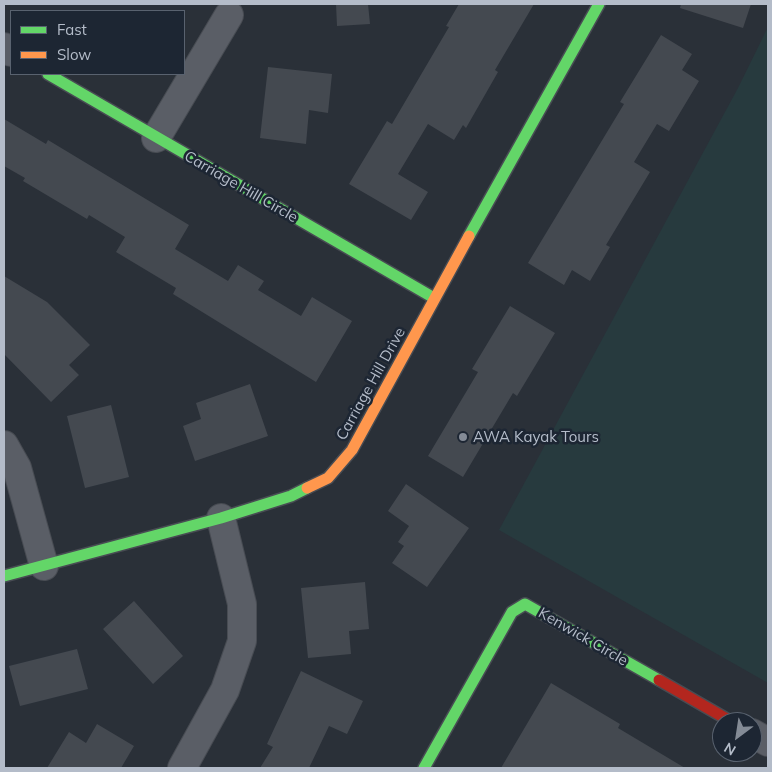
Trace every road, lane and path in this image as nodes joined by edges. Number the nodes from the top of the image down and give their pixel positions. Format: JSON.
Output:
{"nodes":[{"id":1,"x":599,"y":4,"type":"edge"},
{"id":2,"x":229,"y":15,"type":"dead end"},
{"id":3,"x":50,"y":75,"type":"edge"},
{"id":4,"x":156,"y":138,"type":"junction"},
{"id":5,"x":434,"y":298,"type":"junction"},
{"id":6,"x":4,"y":445,"type":"edge"},
{"id":7,"x":221,"y":518,"type":"junction"},
{"id":8,"x":44,"y":566,"type":"junction"},
{"id":9,"x":4,"y":576,"type":"edge"},
{"id":10,"x":714,"y":712,"type":"edge"},
{"id":11,"x":182,"y":768,"type":"edge"},
{"id":12,"x":424,"y":768,"type":"edge"}],
"edges":[{"from":1,"to":5,"type":"street","name":"Carriage Hill Drive"},
{"from":2,"to":4,"type":"street"},
{"from":3,"to":4,"type":"street","name":"Carriage Hill Circle"},
{"from":4,"to":5,"type":"street","name":"Carriage Hill Circle"},
{"from":5,"to":7,"type":"street","name":"Carriage Hill Drive"},
{"from":6,"to":8,"type":"street"},
{"from":7,"to":8,"type":"street","name":"Carriage Hill Drive"},
{"from":7,"to":11,"type":"street"},
{"from":8,"to":9,"type":"street","name":"Carriage Hill Drive"},
{"from":10,"to":12,"type":"street","name":"Kenwick Circle"}]}
